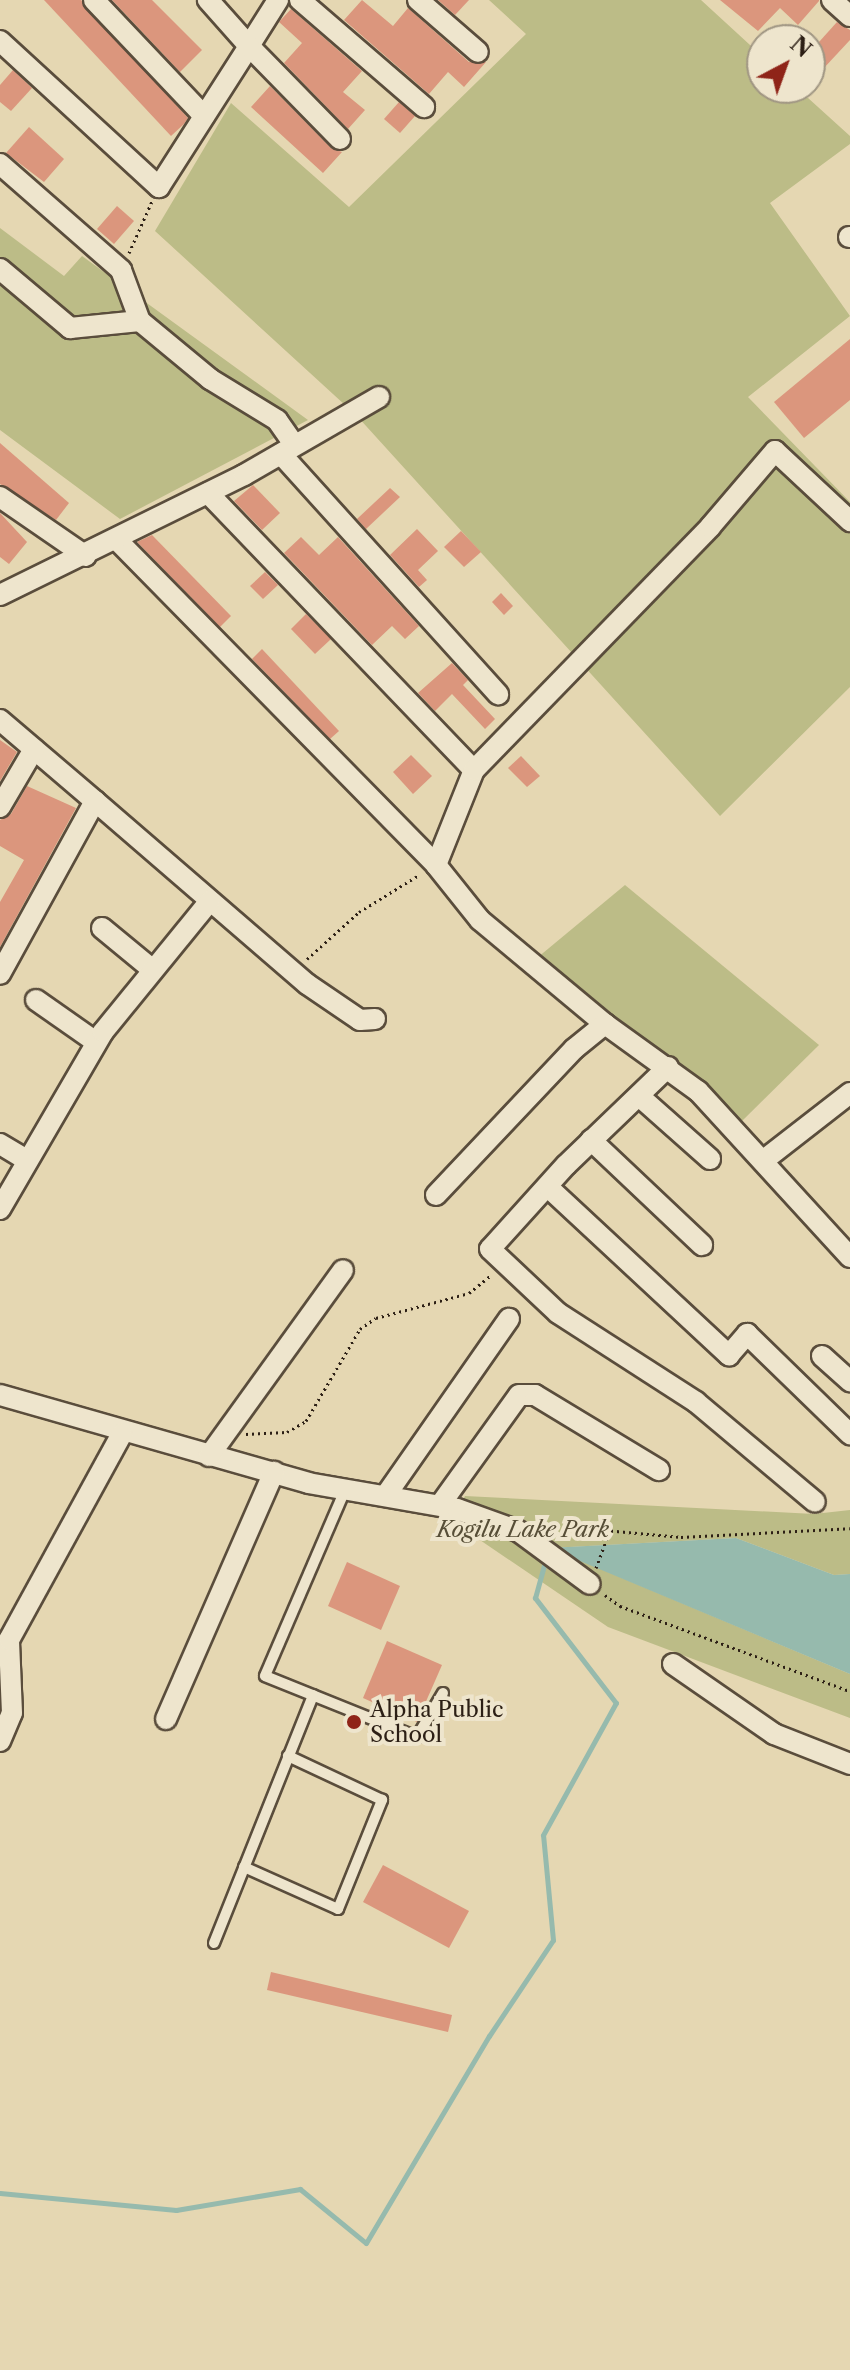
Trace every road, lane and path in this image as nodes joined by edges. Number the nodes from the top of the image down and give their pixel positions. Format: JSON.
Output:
{"nodes":[{"id":1,"x":94,"y":0,"type":"edge"},
{"id":2,"x":208,"y":0,"type":"edge"},
{"id":3,"x":278,"y":0,"type":"edge"},
{"id":4,"x":300,"y":0,"type":"edge"},
{"id":5,"x":418,"y":0,"type":"edge"},
{"id":6,"x":832,"y":0,"type":"edge"},
{"id":7,"x":850,"y":16,"type":"edge"},
{"id":8,"x":0,"y":41,"type":"edge"},
{"id":9,"x":249,"y":46,"type":"junction"},
{"id":10,"x":478,"y":52,"type":"dead end"},
{"id":11,"x":424,"y":107,"type":"dead end"},
{"id":12,"x":204,"y":116,"type":"junction"},
{"id":13,"x":340,"y":139,"type":"dead end"},
{"id":14,"x":0,"y":164,"type":"edge"},
{"id":15,"x":159,"y":187,"type":"junction"},
{"id":16,"x":0,"y":269,"type":"edge"},
{"id":17,"x":121,"y":270,"type":"junction"},
{"id":18,"x":140,"y":321,"type":"junction"},
{"id":19,"x":379,"y":397,"type":"dead end"},
{"id":20,"x":288,"y":449,"type":"junction"},
{"id":21,"x":208,"y":493,"type":"junction"},
{"id":22,"x":0,"y":497,"type":"edge"},
{"id":23,"x":850,"y":521,"type":"edge"},
{"id":24,"x":116,"y":539,"type":"junction"},
{"id":25,"x":86,"y":556,"type":"junction"},
{"id":26,"x":0,"y":595,"type":"edge"},
{"id":27,"x":498,"y":694,"type":"dead end"},
{"id":28,"x":0,"y":720,"type":"edge"},
{"id":29,"x":34,"y":749,"type":"junction"},
{"id":30,"x":474,"y":770,"type":"junction"},
{"id":31,"x":95,"y":801,"type":"junction"},
{"id":32,"x":0,"y":807,"type":"edge"},
{"id":33,"x":436,"y":865,"type":"junction"},
{"id":34,"x":210,"y":901,"type":"junction"},
{"id":35,"x":102,"y":928,"type":"dead end"},
{"id":36,"x":153,"y":970,"type":"junction"},
{"id":37,"x":296,"y":970,"type":"junction"},
{"id":38,"x":0,"y":974,"type":"edge"},
{"id":39,"x":36,"y":1000,"type":"dead end"},
{"id":40,"x":375,"y":1019,"type":"dead end"},
{"id":41,"x":605,"y":1024,"type":"junction"},
{"id":42,"x":96,"y":1042,"type":"junction"},
{"id":43,"x":668,"y":1067,"type":"junction"},
{"id":44,"x":850,"y":1093,"type":"edge"},
{"id":45,"x":639,"y":1096,"type":"junction"},
{"id":46,"x":591,"y":1140,"type":"junction"},
{"id":47,"x":0,"y":1144,"type":"edge"},
{"id":48,"x":25,"y":1159,"type":"junction"},
{"id":49,"x":710,"y":1159,"type":"dead end"},
{"id":50,"x":764,"y":1160,"type":"junction"},
{"id":51,"x":549,"y":1188,"type":"junction"},
{"id":52,"x":436,"y":1195,"type":"dead end"},
{"id":53,"x":0,"y":1209,"type":"edge"},
{"id":54,"x":702,"y":1245,"type":"dead end"},
{"id":55,"x":850,"y":1257,"type":"edge"},
{"id":56,"x":506,"y":1264,"type":"junction"},
{"id":57,"x":343,"y":1270,"type":"dead end"},
{"id":58,"x":509,"y":1319,"type":"dead end"},
{"id":59,"x":822,"y":1356,"type":"dead end"},
{"id":60,"x":850,"y":1381,"type":"edge"},
{"id":61,"x":0,"y":1395,"type":"edge"},
{"id":62,"x":122,"y":1434,"type":"junction"},
{"id":63,"x":850,"y":1434,"type":"edge"},
{"id":64,"x":224,"y":1435,"type":"junction"},
{"id":65,"x":209,"y":1456,"type":"junction"},
{"id":66,"x":659,"y":1470,"type":"dead end"},
{"id":67,"x":274,"y":1472,"type":"junction"},
{"id":68,"x":345,"y":1490,"type":"junction"},
{"id":69,"x":386,"y":1495,"type":"junction"},
{"id":70,"x":815,"y":1502,"type":"dead end"},
{"id":71,"x":440,"y":1505,"type":"junction"},
{"id":72,"x":531,"y":1523,"type":"dead end"},
{"id":73,"x":850,"y":1528,"type":"edge"},
{"id":74,"x":610,"y":1530,"type":"junction"},
{"id":75,"x":590,"y":1584,"type":"junction"},
{"id":76,"x":673,"y":1664,"type":"dead end"},
{"id":77,"x":850,"y":1691,"type":"edge"},
{"id":78,"x":443,"y":1693,"type":"dead end"},
{"id":79,"x":313,"y":1695,"type":"junction"},
{"id":80,"x":166,"y":1719,"type":"dead end"},
{"id":81,"x":0,"y":1741,"type":"edge"},
{"id":82,"x":288,"y":1756,"type":"junction"},
{"id":83,"x":850,"y":1764,"type":"edge"},
{"id":84,"x":244,"y":1867,"type":"junction"},
{"id":85,"x":214,"y":1943,"type":"dead end"}],
"edges":[{"from":1,"to":12,"type":"street"},
{"from":2,"to":9,"type":"street"},
{"from":3,"to":9,"type":"street"},
{"from":4,"to":11,"type":"street"},
{"from":5,"to":10,"type":"street"},
{"from":6,"to":7,"type":"street"},
{"from":8,"to":15,"type":"street"},
{"from":9,"to":12,"type":"street"},
{"from":9,"to":13,"type":"street"},
{"from":12,"to":15,"type":"street"},
{"from":14,"to":17,"type":"street"},
{"from":15,"to":17,"type":"path"},
{"from":16,"to":18,"type":"street"},
{"from":17,"to":18,"type":"street"},
{"from":18,"to":20,"type":"street"},
{"from":19,"to":20,"type":"street"},
{"from":20,"to":21,"type":"street"},
{"from":20,"to":27,"type":"street"},
{"from":21,"to":24,"type":"street"},
{"from":21,"to":30,"type":"street"},
{"from":22,"to":25,"type":"street"},
{"from":23,"to":30,"type":"street"},
{"from":24,"to":25,"type":"street"},
{"from":24,"to":33,"type":"street"},
{"from":25,"to":26,"type":"street"},
{"from":28,"to":29,"type":"street"},
{"from":29,"to":31,"type":"street"},
{"from":29,"to":32,"type":"street"},
{"from":30,"to":33,"type":"street"},
{"from":31,"to":34,"type":"street"},
{"from":31,"to":38,"type":"street"},
{"from":33,"to":37,"type":"path"},
{"from":33,"to":41,"type":"street"},
{"from":34,"to":36,"type":"street"},
{"from":34,"to":37,"type":"street"},
{"from":35,"to":36,"type":"street"},
{"from":36,"to":42,"type":"street"},
{"from":37,"to":40,"type":"street"},
{"from":39,"to":42,"type":"street"},
{"from":41,"to":43,"type":"street"},
{"from":41,"to":52,"type":"street"},
{"from":42,"to":48,"type":"street"},
{"from":43,"to":45,"type":"street"},
{"from":43,"to":50,"type":"street"},
{"from":44,"to":50,"type":"street"},
{"from":45,"to":46,"type":"street"},
{"from":45,"to":49,"type":"street"},
{"from":46,"to":51,"type":"street"},
{"from":46,"to":54,"type":"street"},
{"from":47,"to":48,"type":"street"},
{"from":48,"to":53,"type":"street"},
{"from":50,"to":55,"type":"street"},
{"from":51,"to":56,"type":"street"},
{"from":51,"to":63,"type":"street"},
{"from":56,"to":64,"type":"path"},
{"from":56,"to":70,"type":"street"},
{"from":57,"to":64,"type":"street"},
{"from":58,"to":69,"type":"street"},
{"from":59,"to":60,"type":"street"},
{"from":61,"to":62,"type":"street"},
{"from":62,"to":65,"type":"street"},
{"from":62,"to":81,"type":"street"},
{"from":64,"to":65,"type":"street"},
{"from":65,"to":67,"type":"street"},
{"from":66,"to":71,"type":"street"},
{"from":67,"to":68,"type":"street"},
{"from":67,"to":80,"type":"street"},
{"from":68,"to":69,"type":"street"},
{"from":68,"to":79,"type":"lane"},
{"from":69,"to":71,"type":"street"},
{"from":71,"to":75,"type":"street"},
{"from":72,"to":74,"type":"path"},
{"from":73,"to":74,"type":"path"},
{"from":74,"to":75,"type":"path"},
{"from":75,"to":77,"type":"path"},
{"from":76,"to":83,"type":"street"},
{"from":78,"to":79,"type":"lane"},
{"from":79,"to":82,"type":"lane"},
{"from":82,"to":84,"type":"lane"},
{"from":82,"to":84,"type":"lane"},
{"from":84,"to":85,"type":"lane"}]}
